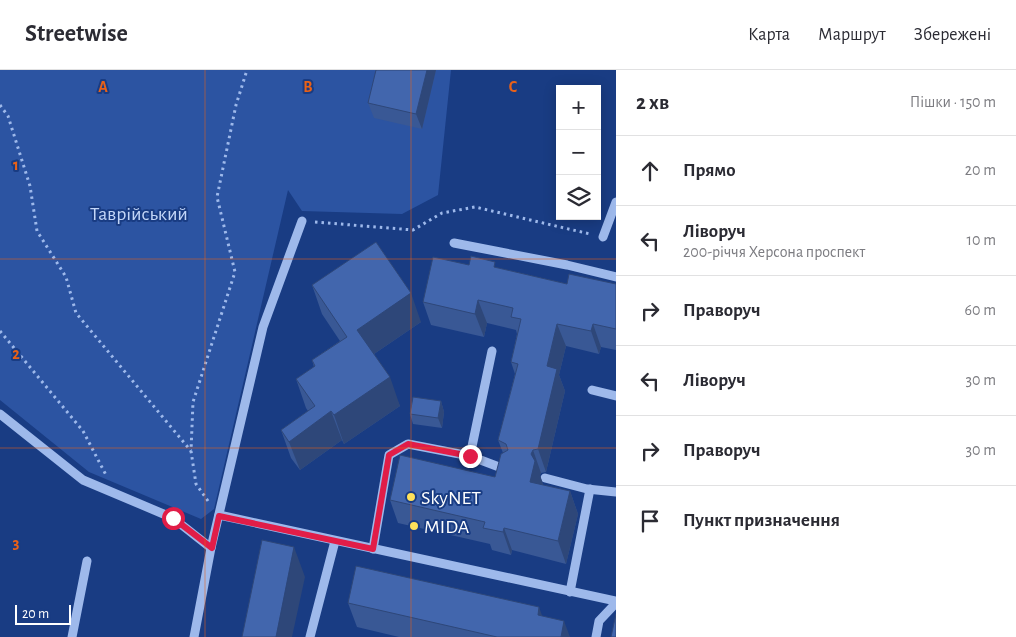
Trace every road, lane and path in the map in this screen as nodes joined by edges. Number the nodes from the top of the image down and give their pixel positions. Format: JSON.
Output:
{"nodes":[{"id":1,"x":247,"y":70,"type":"edge"},
{"id":2,"x":0,"y":105,"type":"edge"},
{"id":3,"x":616,"y":202,"type":"edge"},
{"id":4,"x":302,"y":221,"type":"joint"},
{"id":5,"x":603,"y":238,"type":"joint"},
{"id":6,"x":454,"y":243,"type":"dead end"},
{"id":7,"x":616,"y":277,"type":"edge"},
{"id":8,"x":0,"y":331,"type":"edge"},
{"id":9,"x":492,"y":351,"type":"dead end"},
{"id":10,"x":592,"y":390,"type":"dead end"},
{"id":11,"x":616,"y":396,"type":"edge"},
{"id":12,"x":0,"y":414,"type":"edge"},
{"id":13,"x":191,"y":451,"type":"junction"},
{"id":14,"x":470,"y":456,"type":"junction"},
{"id":15,"x":510,"y":471,"type":"edge"},
{"id":16,"x":545,"y":478,"type":"dead end"},
{"id":17,"x":590,"y":489,"type":"junction"},
{"id":18,"x":616,"y":492,"type":"edge"},
{"id":19,"x":116,"y":494,"type":"junction"},
{"id":20,"x":219,"y":516,"type":"junction"},
{"id":21,"x":335,"y":541,"type":"junction"},
{"id":22,"x":212,"y":548,"type":"junction"},
{"id":23,"x":373,"y":549,"type":"junction"},
{"id":24,"x":87,"y":561,"type":"dead end"},
{"id":25,"x":570,"y":592,"type":"junction"},
{"id":26,"x":616,"y":602,"type":"edge"},
{"id":27,"x":72,"y":637,"type":"edge"},
{"id":28,"x":194,"y":637,"type":"edge"},
{"id":29,"x":310,"y":637,"type":"edge"},
{"id":30,"x":596,"y":637,"type":"edge"}],
"edges":[{"from":1,"to":13,"type":"path"},
{"from":2,"to":13,"type":"path"},
{"from":3,"to":5,"type":"street"},
{"from":4,"to":5,"type":"path"},
{"from":4,"to":20,"type":"street"},
{"from":6,"to":7,"type":"street"},
{"from":8,"to":19,"type":"path"},
{"from":9,"to":14,"type":"street"},
{"from":10,"to":11,"type":"street"},
{"from":12,"to":19,"type":"street"},
{"from":13,"to":20,"type":"path"},
{"from":14,"to":15,"type":"street"},
{"from":14,"to":23,"type":"street"},
{"from":16,"to":17,"type":"street"},
{"from":17,"to":18,"type":"street"},
{"from":17,"to":25,"type":"street"},
{"from":19,"to":22,"type":"street"},
{"from":20,"to":21,"type":"street"},
{"from":20,"to":22,"type":"street"},
{"from":21,"to":23,"type":"street"},
{"from":21,"to":29,"type":"street"},
{"from":22,"to":28,"type":"street"},
{"from":23,"to":25,"type":"street"},
{"from":24,"to":27,"type":"street"},
{"from":25,"to":26,"type":"street"},
{"from":26,"to":30,"type":"street"}]}
